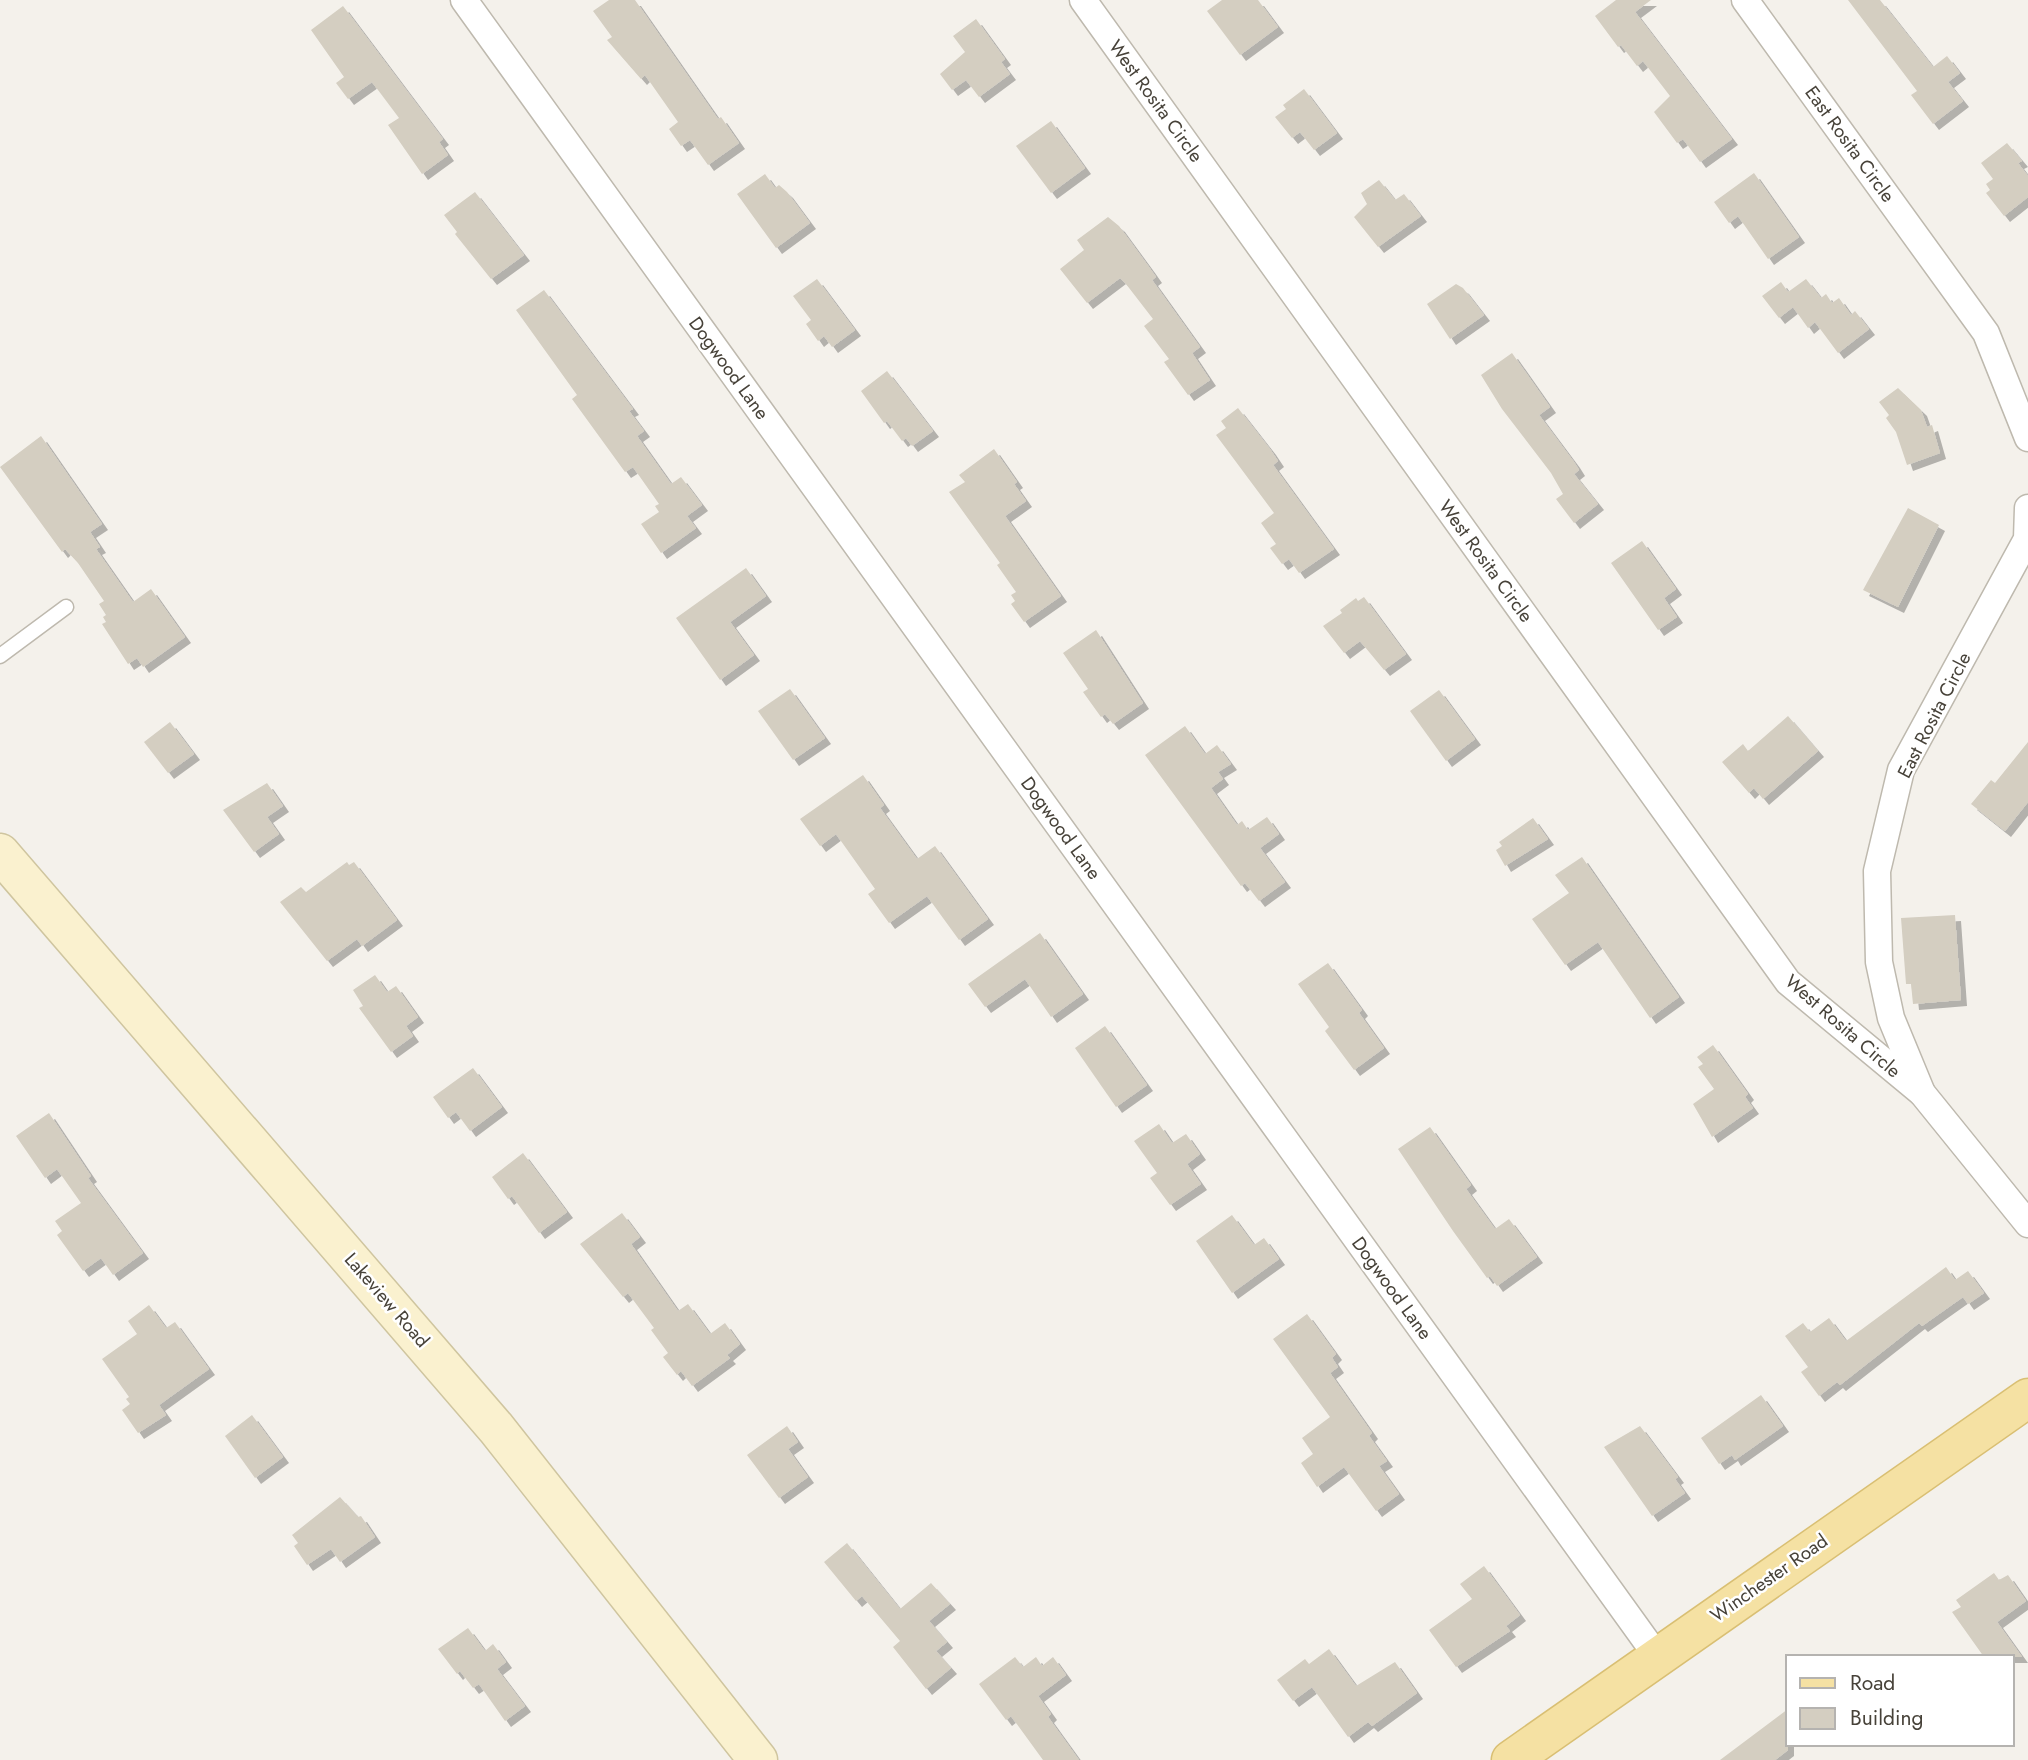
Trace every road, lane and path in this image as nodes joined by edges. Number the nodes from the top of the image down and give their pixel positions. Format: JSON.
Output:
{"nodes":[{"id":1,"x":464,"y":0,"type":"edge"},
{"id":2,"x":1083,"y":0,"type":"edge"},
{"id":3,"x":1745,"y":0,"type":"edge"},
{"id":4,"x":2028,"y":438,"type":"edge"},
{"id":5,"x":2028,"y":508,"type":"edge"},
{"id":6,"x":66,"y":607,"type":"dead end"},
{"id":7,"x":0,"y":656,"type":"edge"},
{"id":8,"x":0,"y":853,"type":"edge"},
{"id":9,"x":1922,"y":1093,"type":"junction"},
{"id":10,"x":2028,"y":1224,"type":"edge"},
{"id":11,"x":2028,"y":1398,"type":"edge"},
{"id":12,"x":1657,"y":1656,"type":"junction"},
{"id":13,"x":758,"y":1760,"type":"edge"},
{"id":14,"x":1511,"y":1760,"type":"edge"}],
"edges":[{"from":1,"to":12,"type":"street","name":"Dogwood Lane"},
{"from":2,"to":9,"type":"street","name":"West Rosita Circle"},
{"from":3,"to":4,"type":"street","name":"East Rosita Circle"},
{"from":5,"to":9,"type":"street","name":"East Rosita Circle"},
{"from":6,"to":7,"type":"lane"},
{"from":8,"to":13,"type":"street","name":"Lakeview Road"},
{"from":9,"to":10,"type":"street","name":"East Rosita Circle"},
{"from":11,"to":12,"type":"main road","name":"Winchester Road"},
{"from":12,"to":14,"type":"main road","name":"Winchester Road"}]}
